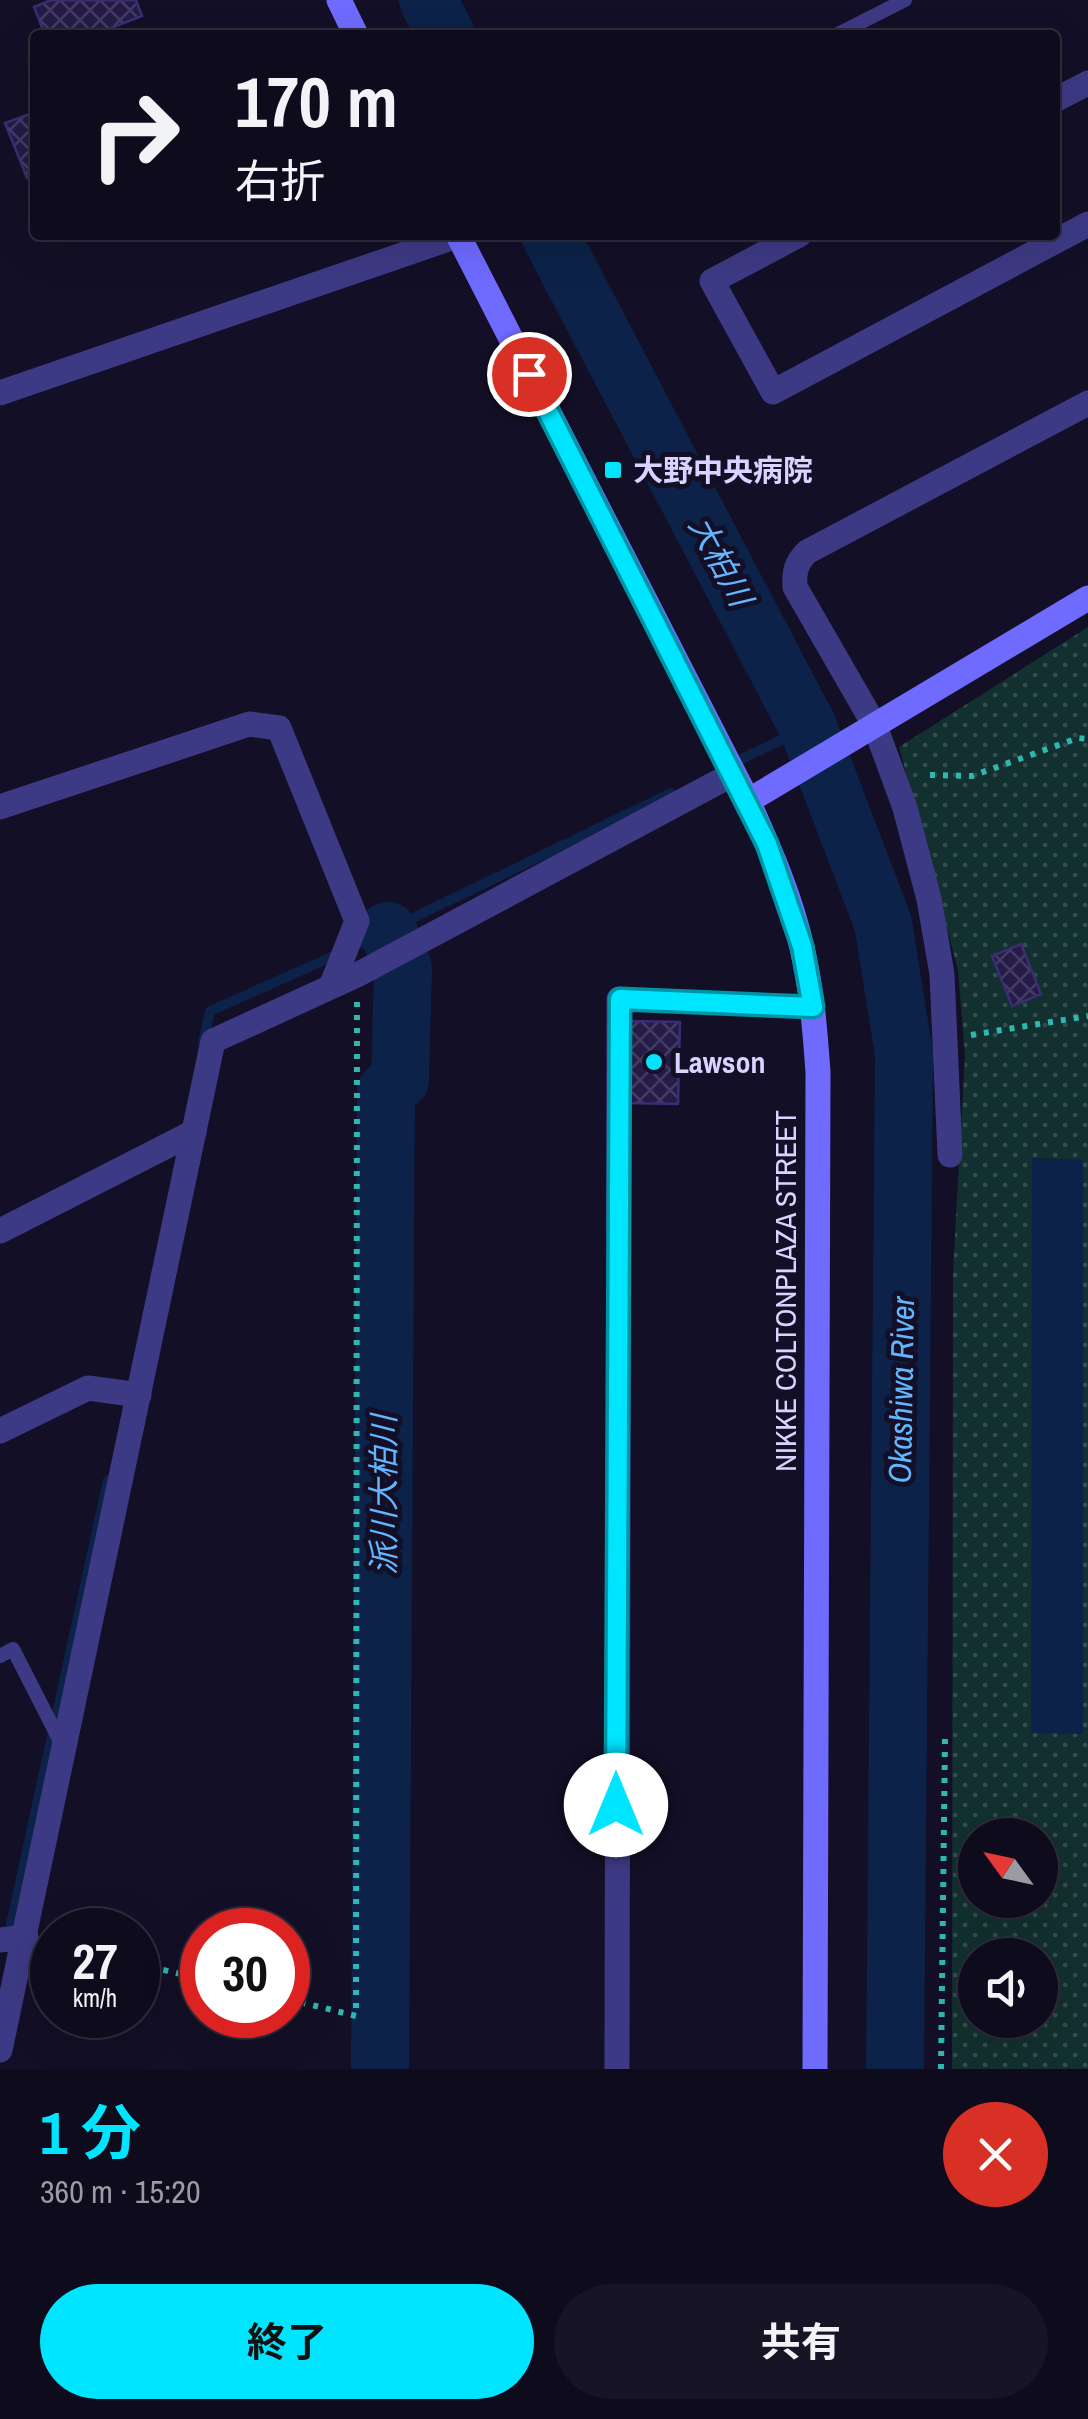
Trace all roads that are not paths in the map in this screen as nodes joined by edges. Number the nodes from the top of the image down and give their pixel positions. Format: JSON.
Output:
{"nodes":[{"id":1,"x":339,"y":0,"type":"edge"},
{"id":2,"x":904,"y":0,"type":"edge"},
{"id":3,"x":354,"y":30,"type":"edge"},
{"id":4,"x":846,"y":30,"type":"edge"},
{"id":5,"x":1088,"y":83,"type":"edge"},
{"id":6,"x":1060,"y":97,"type":"edge"},
{"id":7,"x":1088,"y":224,"type":"edge"},
{"id":8,"x":1060,"y":239,"type":"edge"},
{"id":9,"x":444,"y":240,"type":"edge"},
{"id":10,"x":462,"y":240,"type":"edge"},
{"id":11,"x":790,"y":240,"type":"edge"},
{"id":12,"x":1058,"y":240,"type":"edge"},
{"id":13,"x":0,"y":393,"type":"edge"},
{"id":14,"x":1088,"y":402,"type":"edge"},
{"id":15,"x":1088,"y":598,"type":"edge"},
{"id":16,"x":865,"y":732,"type":"junction"},
{"id":17,"x":734,"y":774,"type":"junction"},
{"id":18,"x":748,"y":801,"type":"junction"},
{"id":19,"x":0,"y":807,"type":"edge"},
{"id":20,"x":332,"y":984,"type":"junction"},
{"id":21,"x":620,"y":999,"type":"joint"},
{"id":22,"x":813,"y":1007,"type":"junction"},
{"id":23,"x":194,"y":1132,"type":"junction"},
{"id":24,"x":950,"y":1155,"type":"dead end"},
{"id":25,"x":0,"y":1231,"type":"edge"},
{"id":26,"x":139,"y":1395,"type":"junction"},
{"id":27,"x":0,"y":1431,"type":"edge"},
{"id":28,"x":0,"y":1656,"type":"edge"},
{"id":29,"x":65,"y":1750,"type":"junction"},
{"id":30,"x":13,"y":1938,"type":"edge"},
{"id":31,"x":0,"y":2050,"type":"edge"},
{"id":32,"x":617,"y":2069,"type":"edge"},
{"id":33,"x":815,"y":2069,"type":"edge"}],
"edges":[{"from":1,"to":3,"type":"street"},
{"from":2,"to":4,"type":"lane"},
{"from":5,"to":6,"type":"street"},
{"from":7,"to":8,"type":"street"},
{"from":9,"to":13,"type":"street"},
{"from":10,"to":17,"type":"street","name":"NIKKE COLTONPLAZA STREET"},
{"from":11,"to":12,"type":"street"},
{"from":14,"to":16,"type":"street"},
{"from":15,"to":16,"type":"street"},
{"from":16,"to":18,"type":"street"},
{"from":16,"to":24,"type":"street"},
{"from":17,"to":18,"type":"street","name":"NIKKE COLTONPLAZA STREET"},
{"from":17,"to":20,"type":"street"},
{"from":18,"to":22,"type":"street","name":"NIKKE COLTONPLAZA STREET"},
{"from":19,"to":20,"type":"street"},
{"from":20,"to":23,"type":"street"},
{"from":21,"to":22,"type":"lane"},
{"from":21,"to":32,"type":"street"},
{"from":22,"to":33,"type":"street","name":"NIKKE COLTONPLAZA STREET"},
{"from":23,"to":25,"type":"street"},
{"from":23,"to":26,"type":"street"},
{"from":26,"to":27,"type":"street"},
{"from":26,"to":29,"type":"street"},
{"from":28,"to":29,"type":"lane"},
{"from":29,"to":30,"type":"street"},
{"from":30,"to":31,"type":"street"}]}
